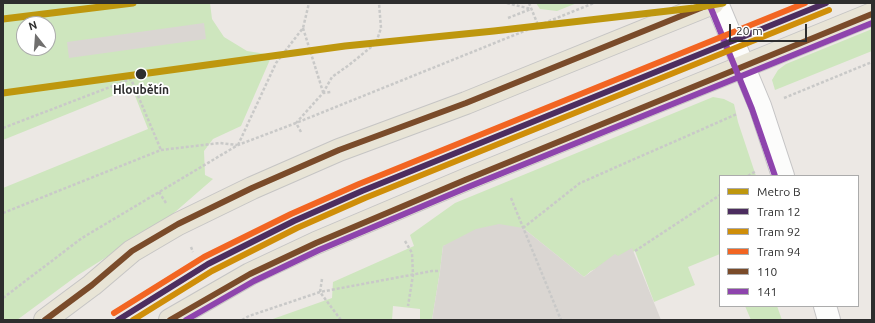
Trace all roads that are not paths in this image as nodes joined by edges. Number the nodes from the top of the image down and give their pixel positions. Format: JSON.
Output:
{"nodes":[{"id":1,"x":713,"y":3,"type":"edge"},
{"id":2,"x":717,"y":3,"type":"edge"},
{"id":3,"x":872,"y":14,"type":"edge"},
{"id":4,"x":744,"y":66,"type":"junction"},
{"id":5,"x":783,"y":175,"type":"edge"},
{"id":6,"x":825,"y":307,"type":"edge"},
{"id":7,"x":45,"y":320,"type":"edge"},
{"id":8,"x":170,"y":320,"type":"edge"},
{"id":9,"x":829,"y":320,"type":"edge"}],
"edges":[{"from":1,"to":7,"type":"main road"},
{"from":2,"to":4,"type":"street"},
{"from":3,"to":4,"type":"main road"},
{"from":4,"to":5,"type":"street"},
{"from":4,"to":8,"type":"main road"},
{"from":6,"to":9,"type":"street"}]}
